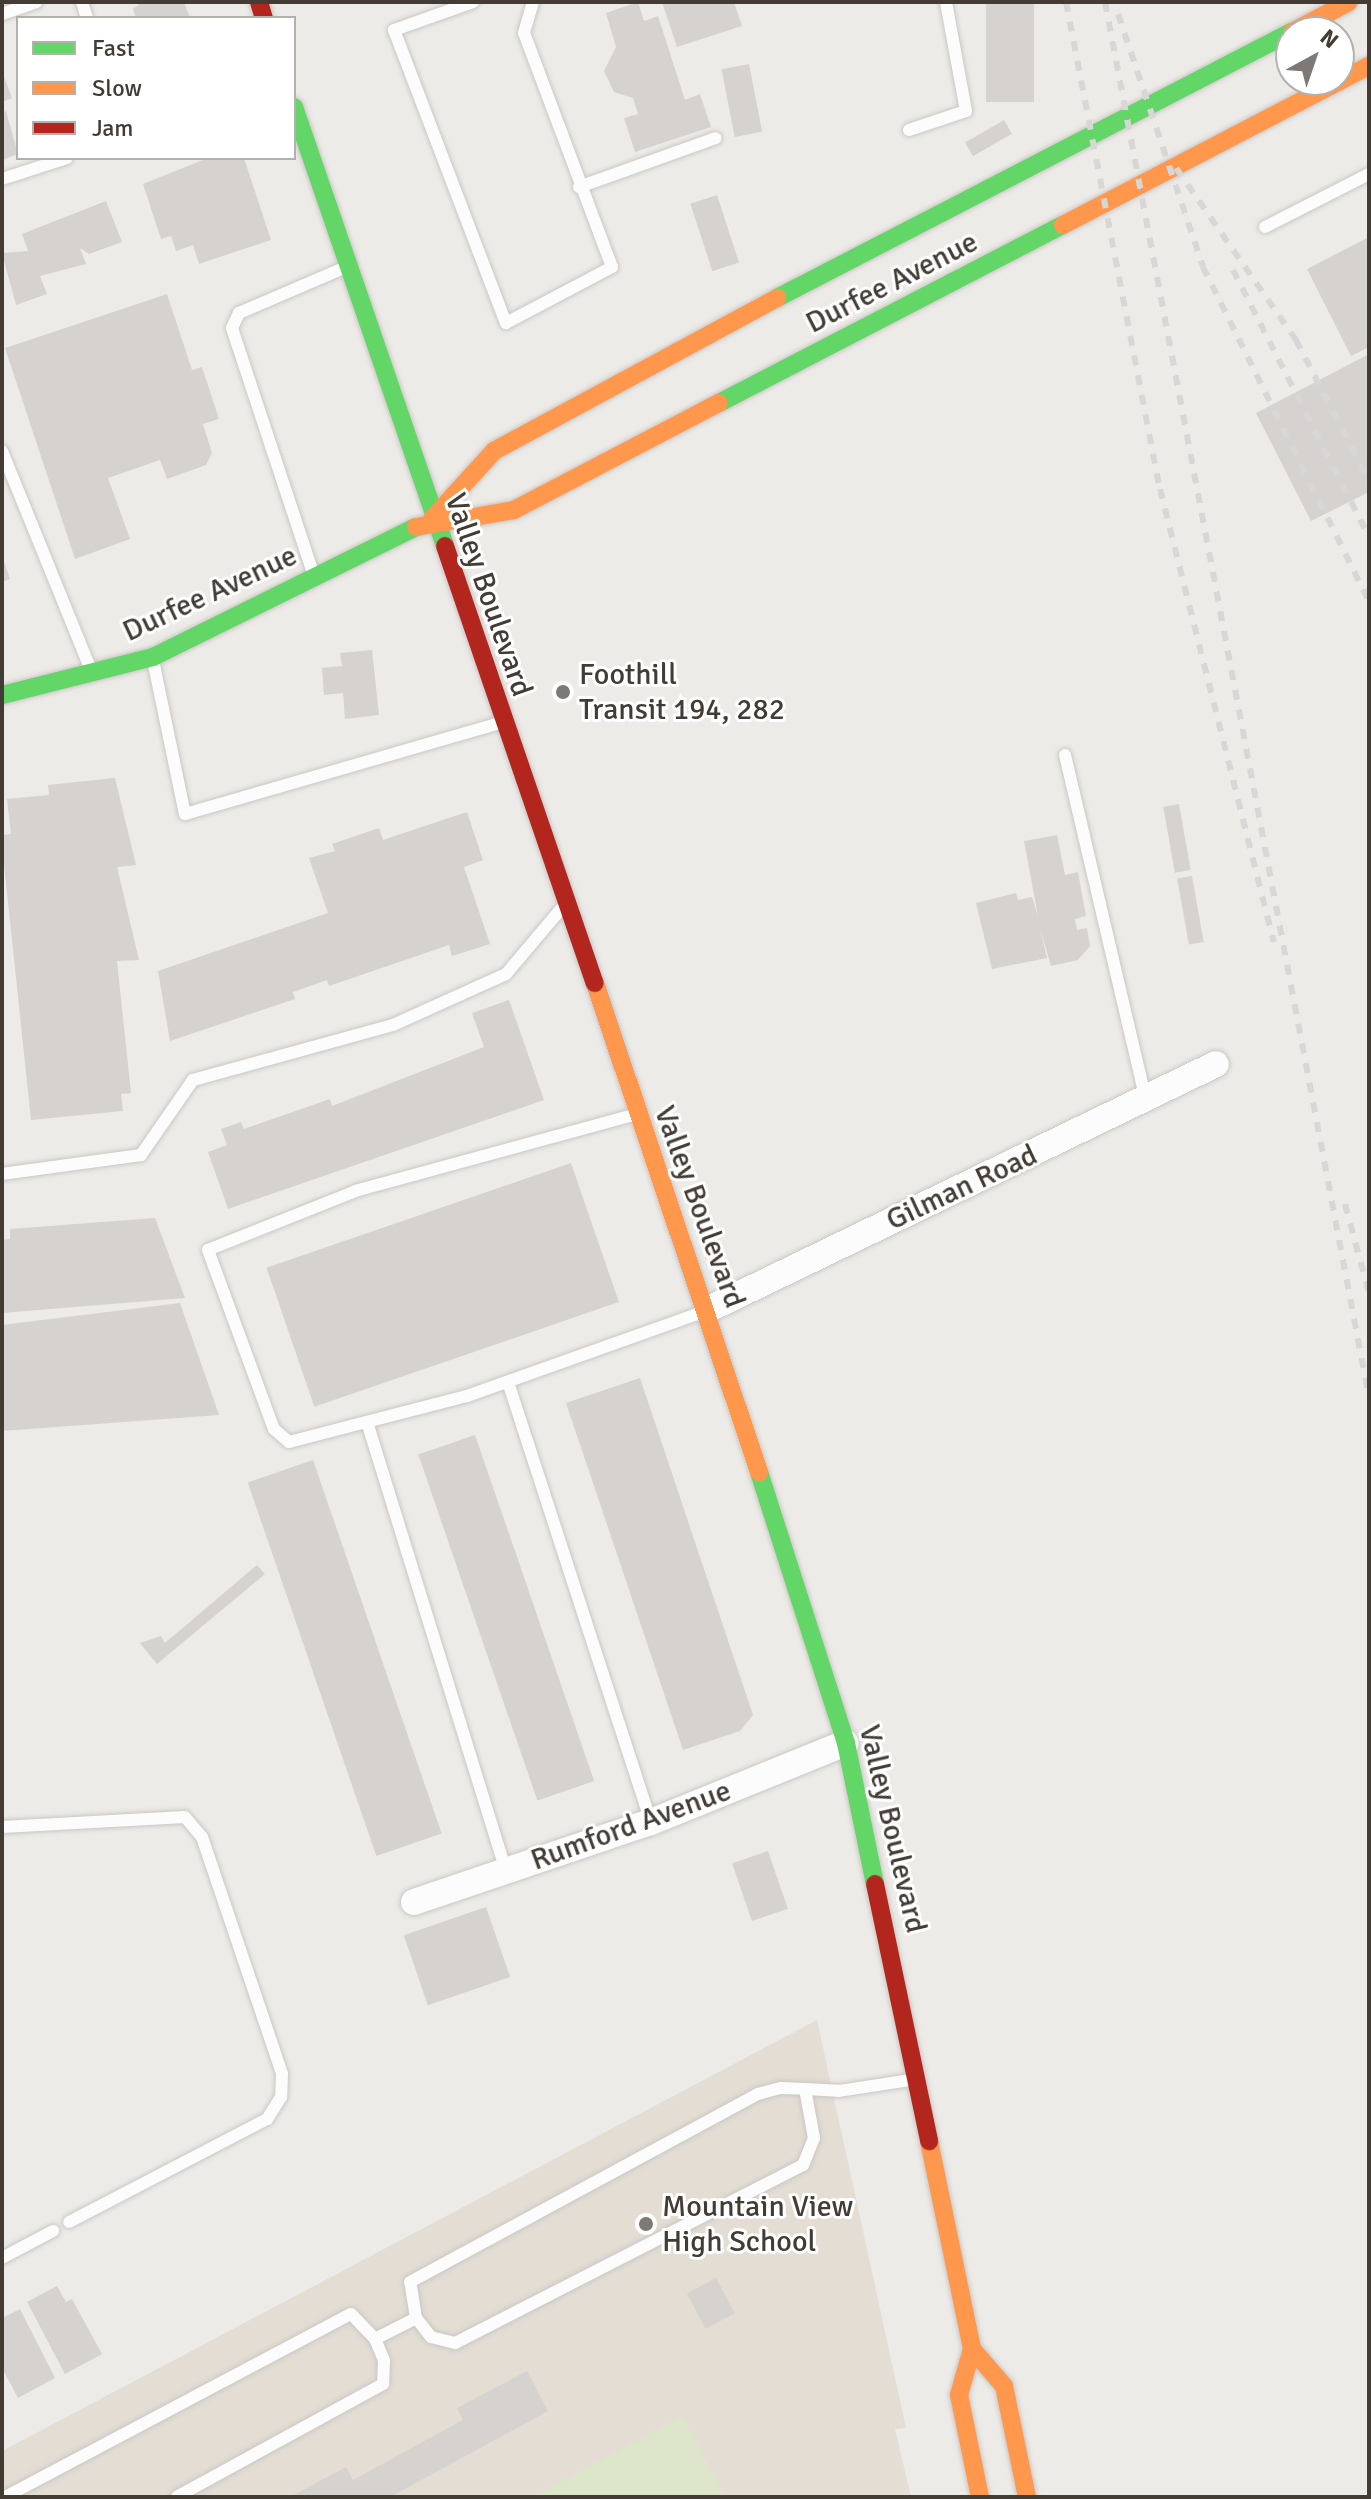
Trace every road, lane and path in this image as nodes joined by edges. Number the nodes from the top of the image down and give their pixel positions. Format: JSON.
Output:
{"nodes":[{"id":1,"x":36,"y":2,"type":"edge"},
{"id":2,"x":473,"y":2,"type":"edge"},
{"id":3,"x":533,"y":2,"type":"edge"},
{"id":4,"x":946,"y":2,"type":"edge"},
{"id":5,"x":1349,"y":2,"type":"edge"},
{"id":6,"x":2,"y":14,"type":"edge"},
{"id":7,"x":1322,"y":16,"type":"edge"},
{"id":8,"x":1275,"y":40,"type":"edge"},
{"id":9,"x":1369,"y":66,"type":"edge"},
{"id":10,"x":296,"y":113,"type":"edge"},
{"id":11,"x":909,"y":130,"type":"dead end"},
{"id":12,"x":716,"y":138,"type":"dead end"},
{"id":13,"x":61,"y":160,"type":"edge"},
{"id":14,"x":1369,"y":174,"type":"edge"},
{"id":15,"x":2,"y":179,"type":"edge"},
{"id":16,"x":579,"y":187,"type":"junction"},
{"id":17,"x":1265,"y":227,"type":"dead end"},
{"id":18,"x":347,"y":267,"type":"junction"},
{"id":19,"x":2,"y":451,"type":"edge"},
{"id":20,"x":432,"y":519,"type":"junction"},
{"id":21,"x":314,"y":577,"type":"junction"},
{"id":22,"x":153,"y":657,"type":"junction"},
{"id":23,"x":93,"y":673,"type":"junction"},
{"id":24,"x":2,"y":695,"type":"edge"},
{"id":25,"x":503,"y":723,"type":"junction"},
{"id":26,"x":1065,"y":755,"type":"dead end"},
{"id":27,"x":566,"y":903,"type":"junction"},
{"id":28,"x":1216,"y":1064,"type":"dead end"},
{"id":29,"x":1146,"y":1101,"type":"junction"},
{"id":30,"x":636,"y":1114,"type":"junction"},
{"id":31,"x":2,"y":1174,"type":"edge"},
{"id":32,"x":707,"y":1310,"type":"junction"},
{"id":33,"x":508,"y":1382,"type":"junction"},
{"id":34,"x":367,"y":1422,"type":"junction"},
{"id":35,"x":846,"y":1743,"type":"junction"},
{"id":36,"x":651,"y":1822,"type":"junction"},
{"id":37,"x":2,"y":1827,"type":"edge"},
{"id":38,"x":506,"y":1871,"type":"junction"},
{"id":39,"x":414,"y":1902,"type":"dead end"},
{"id":40,"x":917,"y":2079,"type":"junction"},
{"id":41,"x":805,"y":2089,"type":"junction"},
{"id":42,"x":69,"y":2222,"type":"dead end"},
{"id":43,"x":53,"y":2231,"type":"dead end"},
{"id":44,"x":2,"y":2258,"type":"edge"},
{"id":45,"x":416,"y":2318,"type":"junction"},
{"id":46,"x":375,"y":2339,"type":"junction"},
{"id":47,"x":972,"y":2349,"type":"junction"},
{"id":48,"x":5,"y":2497,"type":"edge"},
{"id":49,"x":177,"y":2497,"type":"edge"},
{"id":50,"x":980,"y":2497,"type":"edge"},
{"id":51,"x":1027,"y":2497,"type":"edge"}],
"edges":[{"from":1,"to":6,"type":"lane"},
{"from":2,"to":16,"type":"lane"},
{"from":3,"to":16,"type":"lane"},
{"from":4,"to":11,"type":"lane"},
{"from":5,"to":7,"type":"main road","name":"Durfee Avenue"},
{"from":8,"to":20,"type":"main road","name":"Durfee Avenue"},
{"from":9,"to":20,"type":"main road","name":"Durfee Avenue"},
{"from":10,"to":18,"type":"main road","name":"Valley Boulevard"},
{"from":12,"to":16,"type":"lane"},
{"from":13,"to":15,"type":"lane"},
{"from":14,"to":17,"type":"lane"},
{"from":18,"to":20,"type":"main road","name":"Valley Boulevard"},
{"from":18,"to":21,"type":"lane"},
{"from":19,"to":23,"type":"lane"},
{"from":20,"to":21,"type":"main road","name":"Durfee Avenue"},
{"from":20,"to":25,"type":"main road","name":"Valley Boulevard"},
{"from":21,"to":22,"type":"main road","name":"Durfee Avenue"},
{"from":22,"to":23,"type":"main road","name":"Durfee Avenue"},
{"from":22,"to":25,"type":"lane"},
{"from":23,"to":24,"type":"main road","name":"Durfee Avenue"},
{"from":25,"to":27,"type":"main road","name":"Valley Boulevard"},
{"from":26,"to":29,"type":"lane"},
{"from":27,"to":30,"type":"main road","name":"Valley Boulevard"},
{"from":27,"to":31,"type":"lane"},
{"from":28,"to":29,"type":"street","name":"Gilman Road"},
{"from":29,"to":32,"type":"street","name":"Gilman Road"},
{"from":30,"to":32,"type":"main road","name":"Valley Boulevard"},
{"from":30,"to":34,"type":"lane"},
{"from":32,"to":33,"type":"lane"},
{"from":32,"to":35,"type":"main road","name":"Valley Boulevard"},
{"from":33,"to":34,"type":"lane"},
{"from":33,"to":36,"type":"lane"},
{"from":34,"to":38,"type":"lane"},
{"from":35,"to":36,"type":"street","name":"Rumford Avenue"},
{"from":35,"to":40,"type":"main road","name":"Valley Boulevard"},
{"from":36,"to":38,"type":"street","name":"Rumford Avenue"},
{"from":37,"to":42,"type":"lane"},
{"from":38,"to":39,"type":"street","name":"Rumford Avenue"},
{"from":40,"to":41,"type":"lane"},
{"from":40,"to":47,"type":"main road","name":"Valley Boulevard"},
{"from":41,"to":45,"type":"lane"},
{"from":41,"to":45,"type":"lane"},
{"from":43,"to":44,"type":"lane"},
{"from":45,"to":46,"type":"lane"},
{"from":46,"to":48,"type":"lane"},
{"from":46,"to":49,"type":"lane"},
{"from":47,"to":50,"type":"main road","name":"Valley Boulevard"},
{"from":47,"to":51,"type":"main road","name":"Valley Boulevard"}]}
